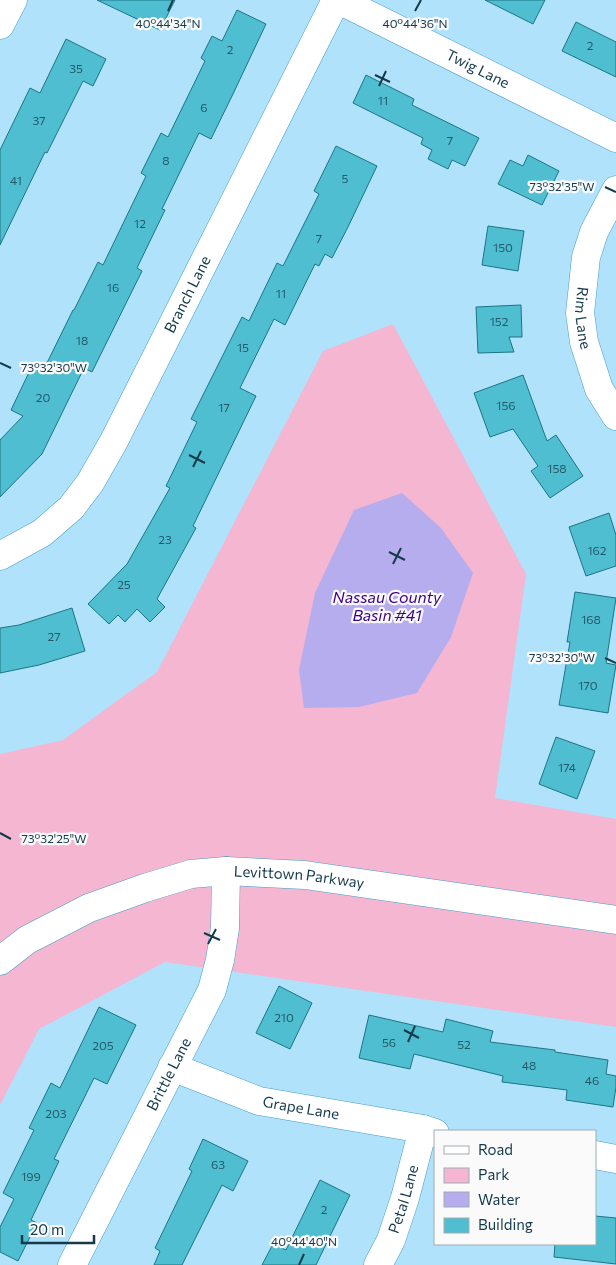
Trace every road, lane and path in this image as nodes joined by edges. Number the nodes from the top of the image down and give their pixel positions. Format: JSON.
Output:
{"nodes":[{"id":1,"x":13,"y":0,"type":"edge"},
{"id":2,"x":337,"y":0,"type":"edge"},
{"id":3,"x":0,"y":25,"type":"edge"},
{"id":4,"x":616,"y":138,"type":"edge"},
{"id":5,"x":616,"y":190,"type":"edge"},
{"id":6,"x":616,"y":416,"type":"edge"},
{"id":7,"x":0,"y":556,"type":"edge"},
{"id":8,"x":226,"y":871,"type":"junction"},
{"id":9,"x":616,"y":920,"type":"edge"},
{"id":10,"x":0,"y":960,"type":"edge"},
{"id":11,"x":172,"y":1067,"type":"junction"},
{"id":12,"x":429,"y":1131,"type":"edge"},
{"id":13,"x":596,"y":1155,"type":"edge"},
{"id":14,"x":616,"y":1159,"type":"edge"},
{"id":15,"x":72,"y":1265,"type":"edge"},
{"id":16,"x":378,"y":1265,"type":"edge"}],
"edges":[{"from":1,"to":3,"type":"street"},
{"from":2,"to":4,"type":"street","name":"Twig Lane"},
{"from":2,"to":7,"type":"street","name":"Branch Lane"},
{"from":5,"to":6,"type":"street","name":"Rim Lane"},
{"from":8,"to":9,"type":"street","name":"Levittown Parkway"},
{"from":8,"to":10,"type":"street","name":"Levittown Parkway"},
{"from":8,"to":11,"type":"street","name":"Brittle Lane"},
{"from":11,"to":12,"type":"street","name":"Grape Lane"},
{"from":11,"to":15,"type":"street","name":"Brittle Lane"},
{"from":12,"to":16,"type":"street","name":"Petal Lane"},
{"from":13,"to":14,"type":"street"}]}
